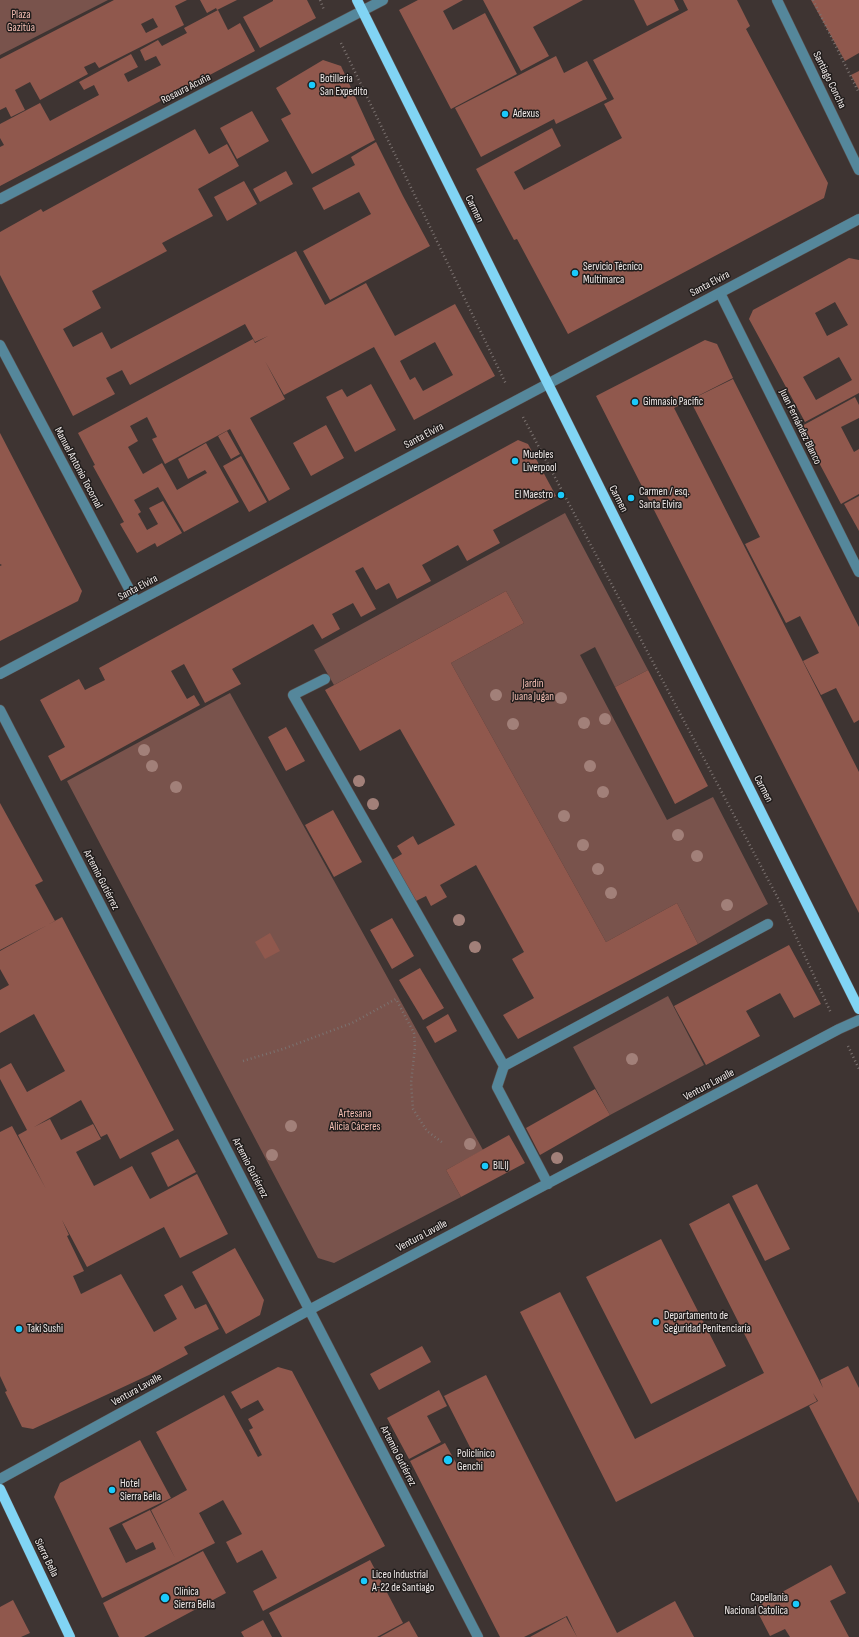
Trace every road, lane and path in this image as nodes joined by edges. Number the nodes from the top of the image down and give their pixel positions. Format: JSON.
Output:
{"nodes":[{"id":1,"x":320,"y":0,"type":"edge"},
{"id":2,"x":357,"y":0,"type":"edge"},
{"id":3,"x":383,"y":0,"type":"edge"},
{"id":4,"x":777,"y":0,"type":"edge"},
{"id":5,"x":813,"y":0,"type":"edge"},
{"id":6,"x":362,"y":10,"type":"junction"},
{"id":7,"x":333,"y":26,"type":"junction"},
{"id":8,"x":859,"y":93,"type":"edge"},
{"id":9,"x":859,"y":170,"type":"edge"},
{"id":10,"x":0,"y":199,"type":"edge"},
{"id":11,"x":859,"y":219,"type":"edge"},
{"id":12,"x":720,"y":293,"type":"junction"},
{"id":13,"x":0,"y":345,"type":"edge"},
{"id":14,"x":548,"y":384,"type":"junction"},
{"id":15,"x":515,"y":401,"type":"junction"},
{"id":16,"x":859,"y":572,"type":"edge"},
{"id":17,"x":136,"y":602,"type":"junction"},
{"id":18,"x":0,"y":674,"type":"edge"},
{"id":19,"x":325,"y":679,"type":"dead end"},
{"id":20,"x":0,"y":710,"type":"edge"},
{"id":21,"x":768,"y":924,"type":"dead end"},
{"id":22,"x":859,"y":1009,"type":"edge"},
{"id":23,"x":859,"y":1020,"type":"edge"},
{"id":24,"x":839,"y":1029,"type":"junction"},
{"id":25,"x":243,"y":1061,"type":"dead end"},
{"id":26,"x":504,"y":1066,"type":"junction"},
{"id":27,"x":859,"y":1069,"type":"edge"},
{"id":28,"x":443,"y":1143,"type":"dead end"},
{"id":29,"x":548,"y":1184,"type":"junction"},
{"id":30,"x":309,"y":1310,"type":"junction"},
{"id":31,"x":0,"y":1479,"type":"edge"},
{"id":32,"x":0,"y":1489,"type":"edge"},
{"id":33,"x":70,"y":1637,"type":"edge"},
{"id":34,"x":478,"y":1637,"type":"edge"}],
"edges":[{"from":1,"to":7,"type":"path"},
{"from":2,"to":6,"type":"main road","name":"Carmen"},
{"from":3,"to":6,"type":"street","name":"Rosaura Acuña"},
{"from":4,"to":9,"type":"street","name":"Santiago Concha"},
{"from":5,"to":8,"type":"path"},
{"from":6,"to":7,"type":"street","name":"Rosaura Acuña"},
{"from":6,"to":14,"type":"main road","name":"Carmen"},
{"from":7,"to":10,"type":"street","name":"Rosaura Acuña"},
{"from":7,"to":15,"type":"path"},
{"from":11,"to":12,"type":"street","name":"Santa Elvira"},
{"from":12,"to":14,"type":"street","name":"Santa Elvira"},
{"from":12,"to":16,"type":"street","name":"Juan Fernández Blanco"},
{"from":13,"to":17,"type":"street","name":"Manuel Antonio Tocornal"},
{"from":14,"to":15,"type":"street","name":"Santa Elvira"},
{"from":14,"to":22,"type":"main road","name":"Carmen"},
{"from":15,"to":17,"type":"street","name":"Santa Elvira"},
{"from":15,"to":24,"type":"path"},
{"from":17,"to":18,"type":"street","name":"Santa Elvira"},
{"from":19,"to":26,"type":"street"},
{"from":20,"to":30,"type":"street","name":"Artemio Gutiérrez"},
{"from":21,"to":26,"type":"street"},
{"from":23,"to":24,"type":"street","name":"Ventura Lavalle"},
{"from":24,"to":27,"type":"path"},
{"from":24,"to":29,"type":"street","name":"Ventura Lavalle"},
{"from":25,"to":28,"type":"path"},
{"from":26,"to":29,"type":"street"},
{"from":29,"to":30,"type":"street","name":"Ventura Lavalle"},
{"from":30,"to":31,"type":"street","name":"Ventura Lavalle"},
{"from":30,"to":34,"type":"street","name":"Artemio Gutiérrez"},
{"from":32,"to":33,"type":"main road","name":"Sierra Bella"}]}
